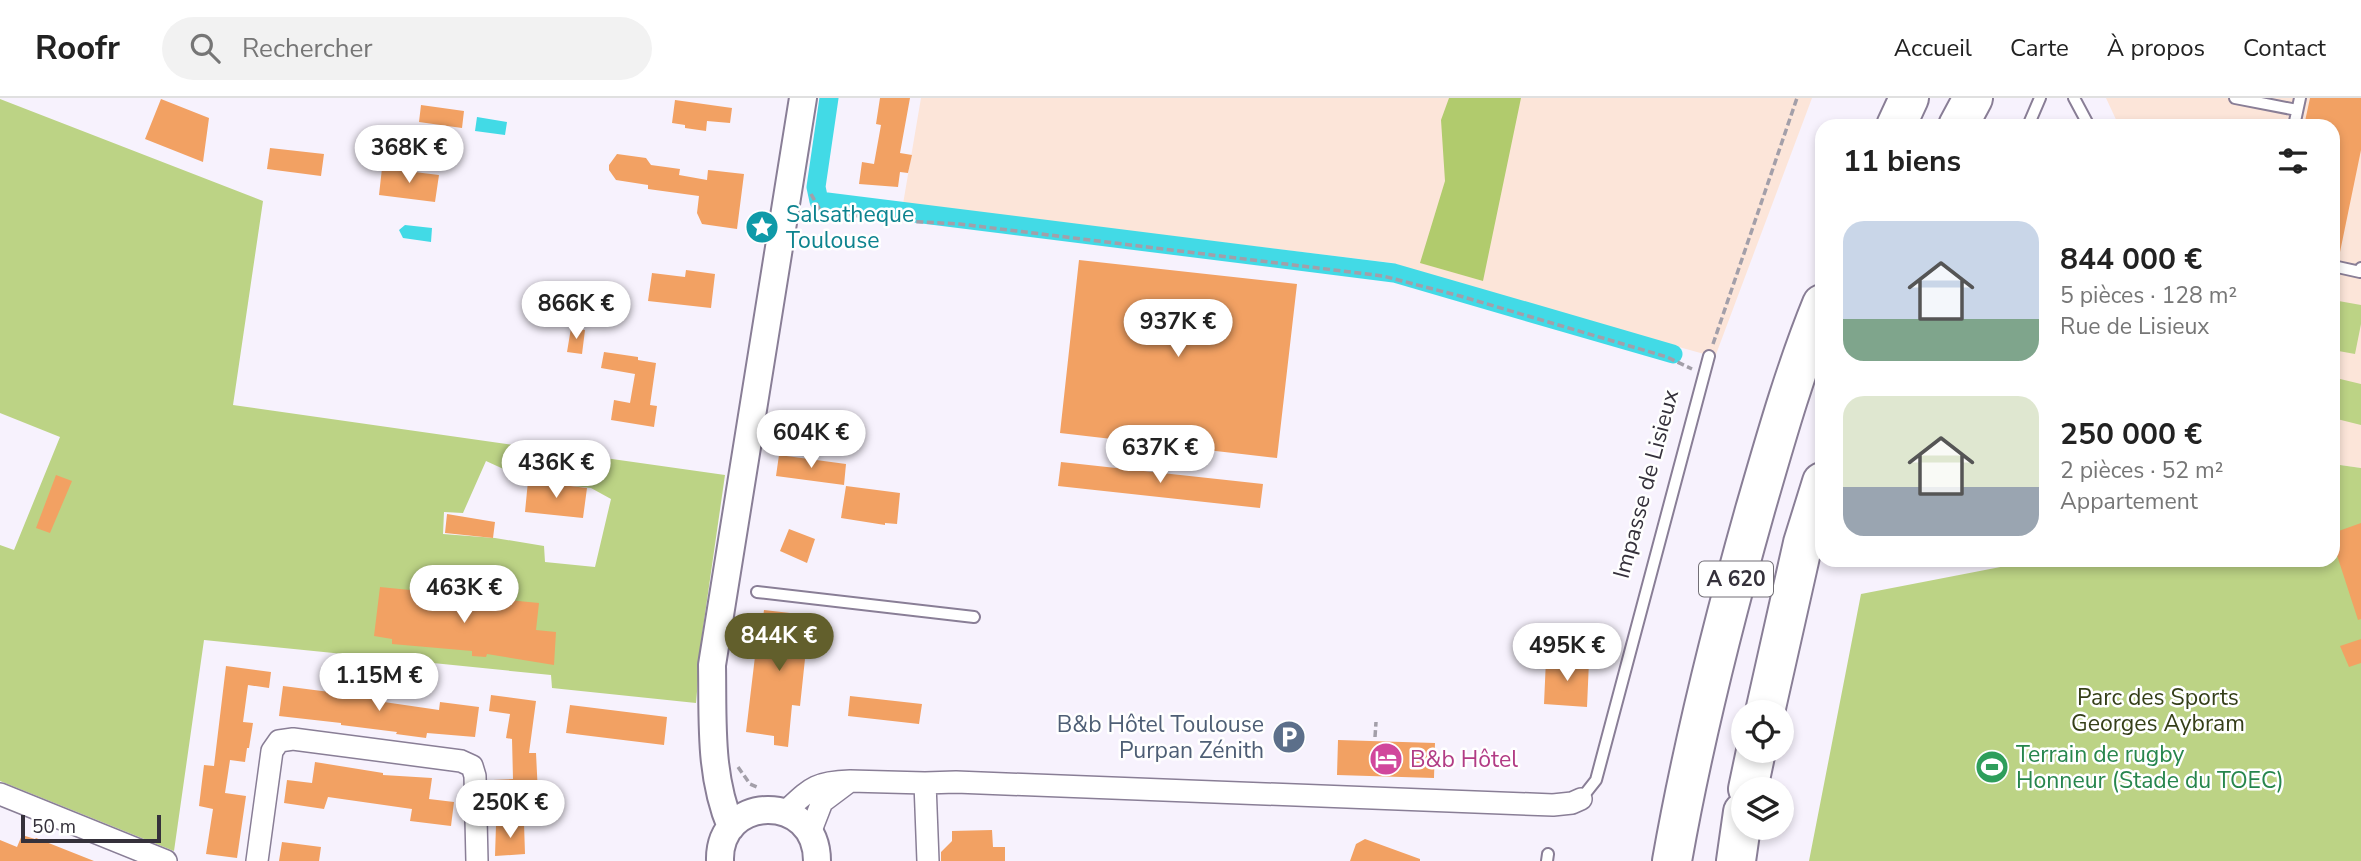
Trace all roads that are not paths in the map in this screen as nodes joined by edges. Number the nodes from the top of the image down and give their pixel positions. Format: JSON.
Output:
{"nodes":[{"id":1,"x":803,"y":98,"type":"edge"},
{"id":2,"x":1909,"y":98,"type":"edge"},
{"id":3,"x":1973,"y":98,"type":"edge"},
{"id":4,"x":2040,"y":98,"type":"edge"},
{"id":5,"x":2074,"y":98,"type":"edge"},
{"id":6,"x":2235,"y":98,"type":"edge"},
{"id":7,"x":2300,"y":98,"type":"edge"},
{"id":8,"x":2297,"y":110,"type":"junction"},
{"id":9,"x":1899,"y":119,"type":"edge"},
{"id":10,"x":1962,"y":119,"type":"edge"},
{"id":11,"x":2031,"y":119,"type":"edge"},
{"id":12,"x":2085,"y":119,"type":"edge"},
{"id":13,"x":2295,"y":119,"type":"edge"},
{"id":14,"x":2340,"y":268,"type":"edge"},
{"id":15,"x":2361,"y":268,"type":"edge"},
{"id":16,"x":1815,"y":325,"type":"edge"},
{"id":17,"x":1709,"y":356,"type":"road end"},
{"id":18,"x":1815,"y":504,"type":"edge"},
{"id":19,"x":1824,"y":567,"type":"edge"},
{"id":20,"x":757,"y":592,"type":"dead end"},
{"id":21,"x":974,"y":617,"type":"dead end"},
{"id":22,"x":1768,"y":700,"type":"edge"},
{"id":23,"x":1769,"y":700,"type":"edge"},
{"id":24,"x":725,"y":762,"type":"junction"},
{"id":25,"x":850,"y":781,"type":"junction"},
{"id":26,"x":925,"y":783,"type":"junction"},
{"id":27,"x":0,"y":794,"type":"edge"},
{"id":28,"x":1581,"y":799,"type":"joint"},
{"id":29,"x":758,"y":800,"type":"junction"},
{"id":30,"x":785,"y":812,"type":"junction"},
{"id":31,"x":731,"y":827,"type":"junction"},
{"id":32,"x":810,"y":833,"type":"junction"},
{"id":33,"x":1739,"y":840,"type":"edge"},
{"id":34,"x":166,"y":861,"type":"edge"},
{"id":35,"x":257,"y":861,"type":"edge"},
{"id":36,"x":477,"y":861,"type":"edge"},
{"id":37,"x":720,"y":861,"type":"edge"},
{"id":38,"x":817,"y":861,"type":"edge"},
{"id":39,"x":928,"y":861,"type":"edge"},
{"id":40,"x":1672,"y":861,"type":"edge"},
{"id":41,"x":1736,"y":861,"type":"edge"}],
"edges":[{"from":1,"to":24,"type":"street"},
{"from":2,"to":9,"type":"highway"},
{"from":3,"to":10,"type":"highway"},
{"from":4,"to":11,"type":"lane"},
{"from":5,"to":12,"type":"lane"},
{"from":6,"to":8,"type":"lane"},
{"from":7,"to":8,"type":"lane"},
{"from":8,"to":13,"type":"lane"},
{"from":14,"to":15,"type":"lane"},
{"from":16,"to":40,"type":"highway","number":"A 620"},
{"from":17,"to":28,"type":"lane","name":"Impasse de Lisieux"},
{"from":18,"to":22,"type":"highway","number":"A 620"},
{"from":19,"to":23,"type":"highway"},
{"from":20,"to":21,"type":"lane"},
{"from":24,"to":29,"type":"street"},
{"from":24,"to":31,"type":"street"},
{"from":25,"to":26,"type":"street","name":"Impasse de Lisieux"},
{"from":25,"to":30,"type":"street","name":"Impasse de Lisieux"},
{"from":25,"to":32,"type":"street"},
{"from":26,"to":28,"type":"street","name":"Impasse de Lisieux"},
{"from":26,"to":39,"type":"street"},
{"from":27,"to":34,"type":"street"},
{"from":29,"to":30,"type":"street"},
{"from":29,"to":31,"type":"street"},
{"from":30,"to":32,"type":"street"},
{"from":31,"to":37,"type":"street"},
{"from":32,"to":38,"type":"street"},
{"from":33,"to":41,"type":"highway"},
{"from":35,"to":36,"type":"street"}]}
